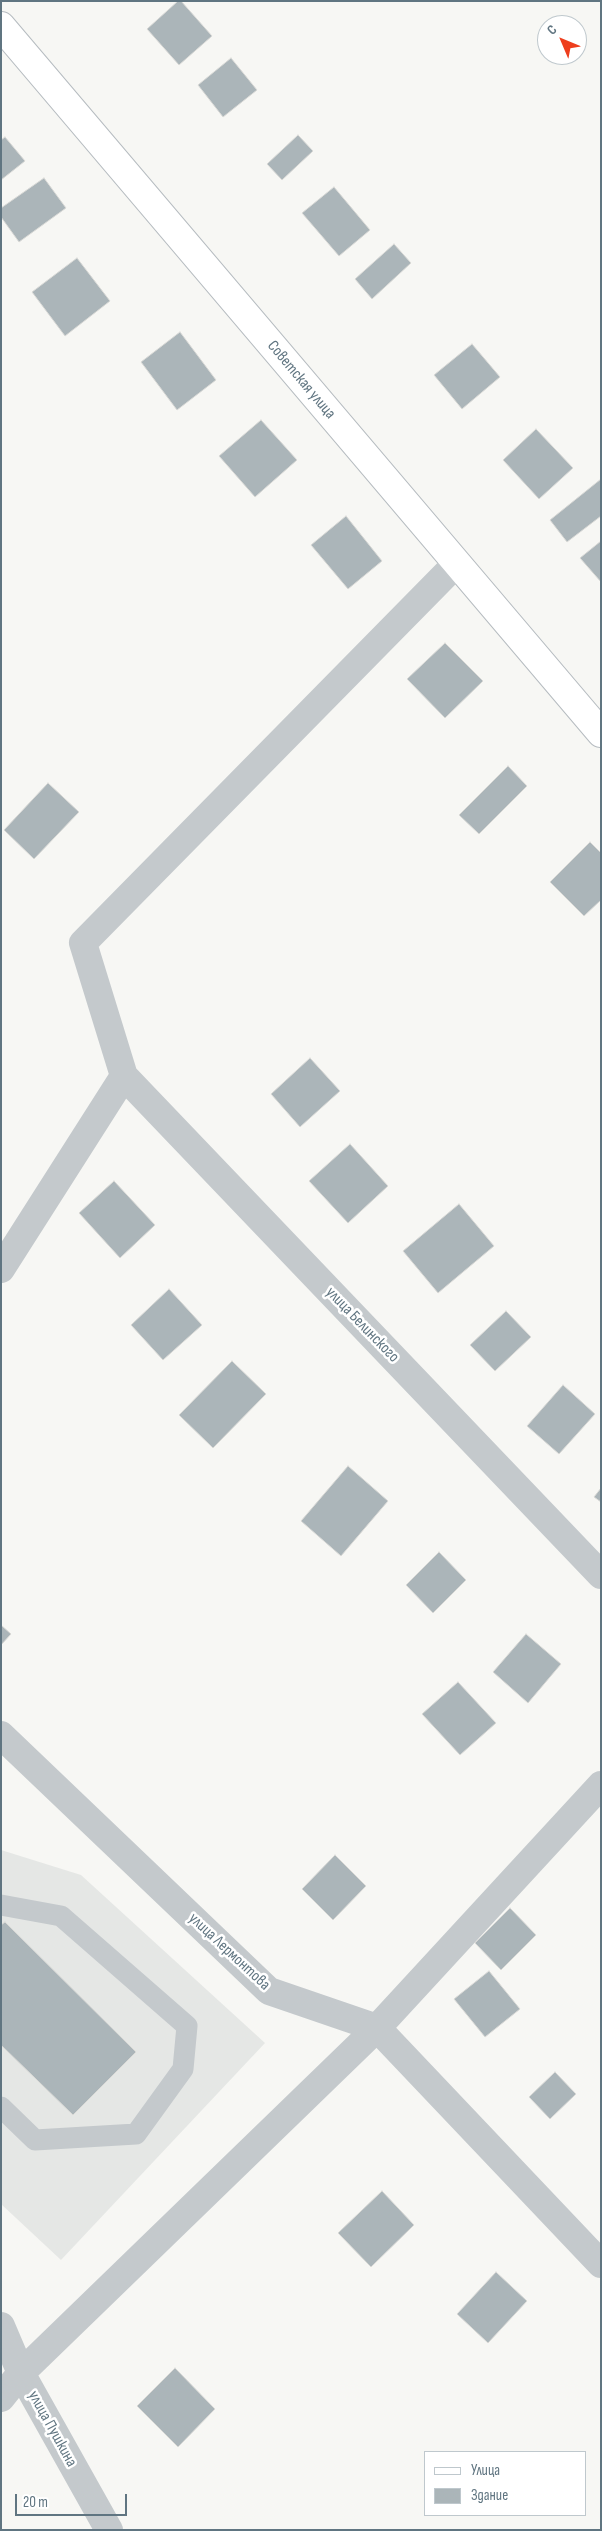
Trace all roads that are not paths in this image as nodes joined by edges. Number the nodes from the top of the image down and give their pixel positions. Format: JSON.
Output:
{"nodes":[{"id":1,"x":1,"y":26,"type":"edge"},
{"id":2,"x":456,"y":564,"type":"junction"},
{"id":3,"x":601,"y":733,"type":"edge"},
{"id":4,"x":124,"y":1076,"type":"junction"},
{"id":5,"x":1,"y":1268,"type":"edge"},
{"id":6,"x":601,"y":1575,"type":"edge"},
{"id":7,"x":1,"y":1735,"type":"edge"},
{"id":8,"x":601,"y":1785,"type":"edge"},
{"id":9,"x":1,"y":1905,"type":"edge"},
{"id":10,"x":377,"y":2028,"type":"junction"},
{"id":11,"x":1,"y":2107,"type":"edge"},
{"id":12,"x":601,"y":2264,"type":"edge"},
{"id":13,"x":1,"y":2326,"type":"edge"},
{"id":14,"x":21,"y":2372,"type":"junction"},
{"id":15,"x":1,"y":2398,"type":"edge"},
{"id":16,"x":109,"y":2530,"type":"edge"}],
"edges":[{"from":1,"to":2,"type":"street","name":"Советская улица"},
{"from":2,"to":3,"type":"street","name":"Советская улица"},
{"from":2,"to":4,"type":"street"},
{"from":4,"to":5,"type":"street"},
{"from":4,"to":6,"type":"street","name":"улица Белинского"},
{"from":7,"to":10,"type":"street","name":"улица Лермонтова"},
{"from":8,"to":10,"type":"street"},
{"from":9,"to":11,"type":"lane"},
{"from":10,"to":12,"type":"street","name":"улица Лермонтова"},
{"from":10,"to":14,"type":"street"},
{"from":13,"to":14,"type":"street","name":"улица Пушкина"},
{"from":14,"to":15,"type":"street"},
{"from":14,"to":16,"type":"street","name":"улица Пушкина"}]}
